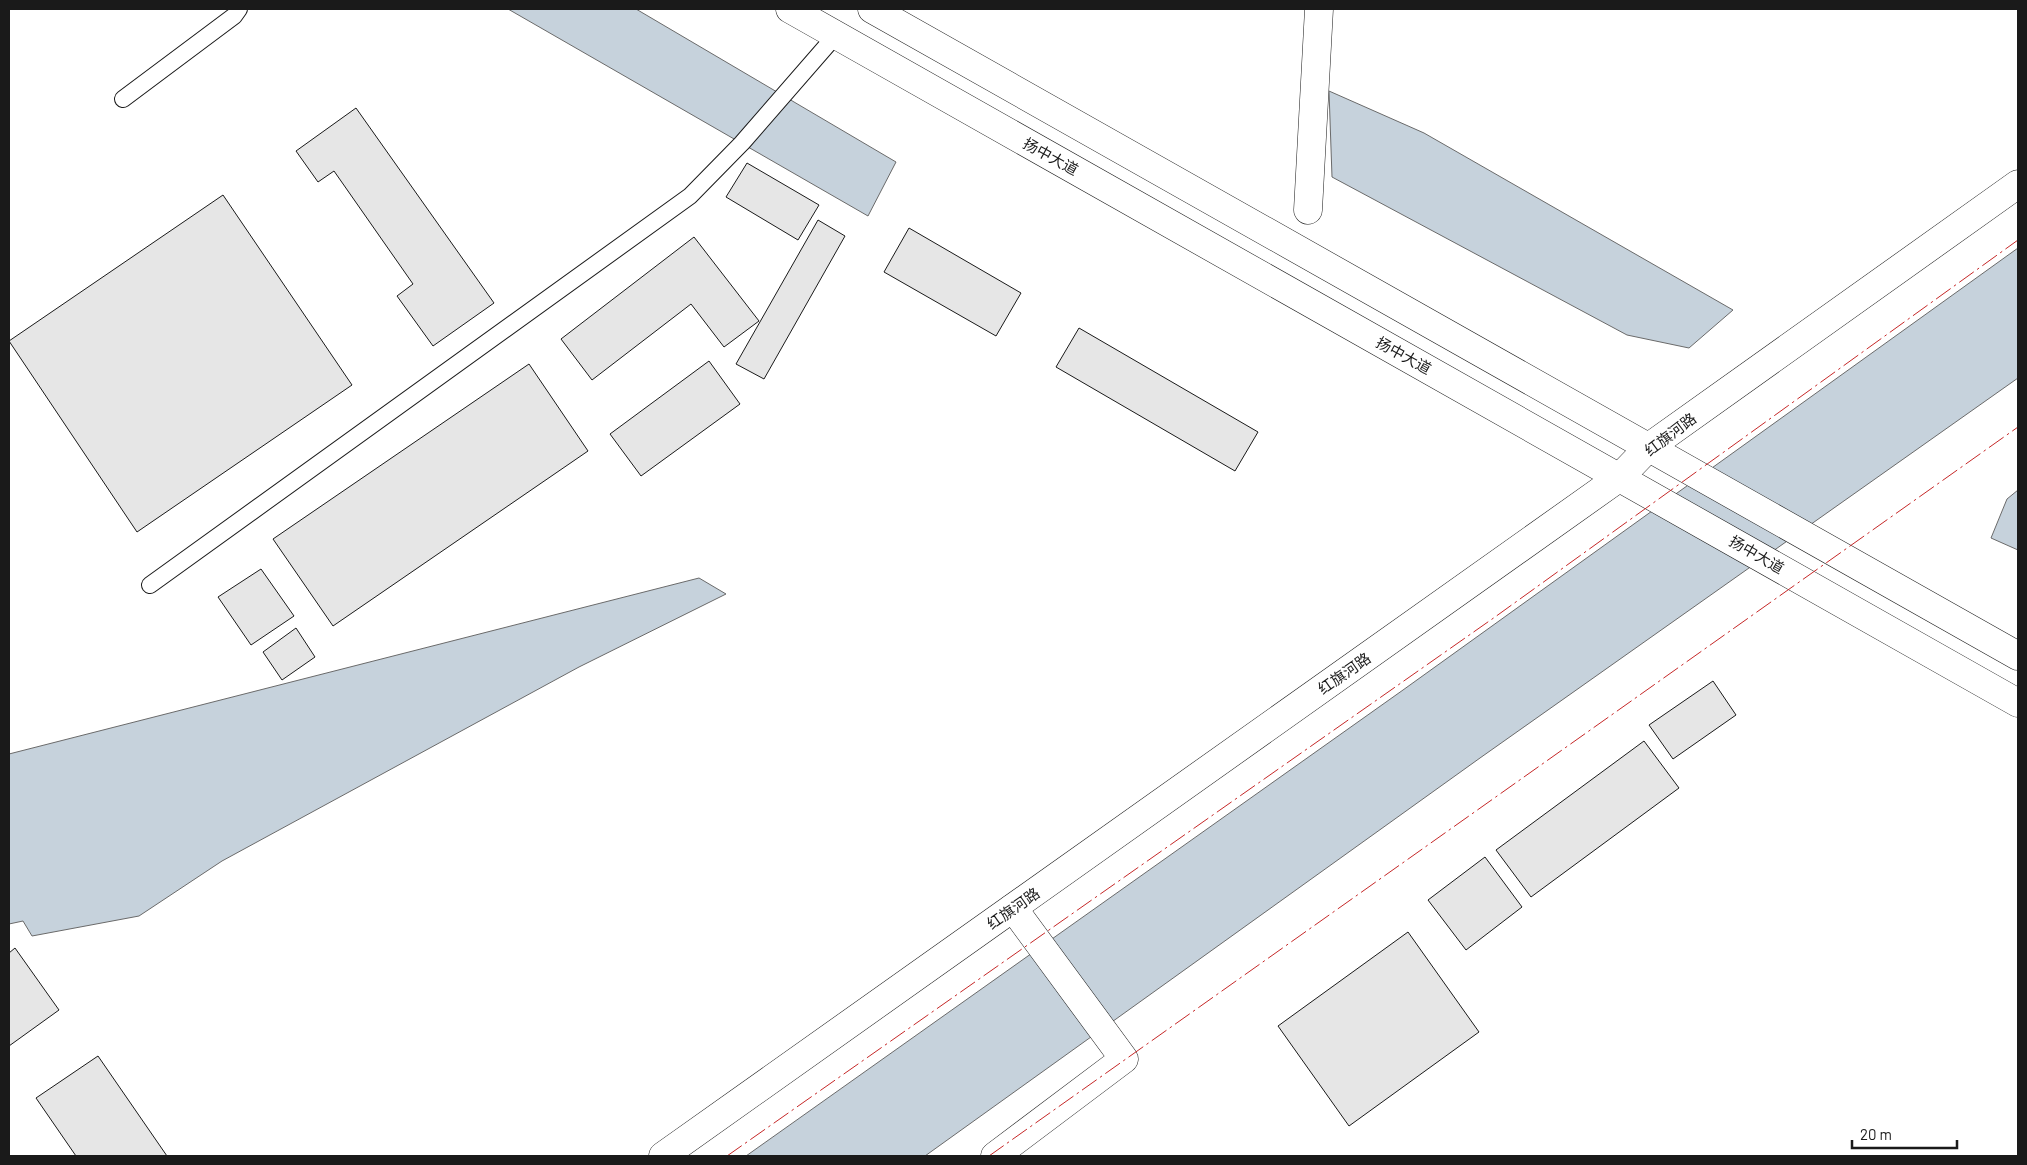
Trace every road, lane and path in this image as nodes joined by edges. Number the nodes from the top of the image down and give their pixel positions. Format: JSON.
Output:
{"nodes":[{"id":1,"x":239,"y":9,"type":"edge"},
{"id":2,"x":790,"y":9,"type":"edge"},
{"id":3,"x":872,"y":9,"type":"edge"},
{"id":4,"x":1319,"y":9,"type":"edge"},
{"id":5,"x":836,"y":35,"type":"junction"},
{"id":6,"x":123,"y":99,"type":"dead end"},
{"id":7,"x":2018,"y":184,"type":"edge"},
{"id":8,"x":1308,"y":210,"type":"dead end"},
{"id":9,"x":1649,"y":447,"type":"junction"},
{"id":10,"x":1620,"y":477,"type":"junction"},
{"id":11,"x":150,"y":585,"type":"dead end"},
{"id":12,"x":2018,"y":656,"type":"edge"},
{"id":13,"x":2018,"y":703,"type":"edge"},
{"id":14,"x":1013,"y":908,"type":"junction"},
{"id":15,"x":664,"y":1156,"type":"edge"},
{"id":16,"x":994,"y":1156,"type":"edge"}],
"edges":[{"from":1,"to":6,"type":"lane"},
{"from":2,"to":5,"type":"main road","name":"扬中大道"},
{"from":3,"to":9,"type":"main road"},
{"from":4,"to":8,"type":"main road"},
{"from":5,"to":10,"type":"main road","name":"扬中大道"},
{"from":5,"to":11,"type":"lane"},
{"from":7,"to":9,"type":"main road","name":"红旗河路"},
{"from":9,"to":10,"type":"main road","name":"红旗河路"},
{"from":9,"to":12,"type":"main road"},
{"from":10,"to":13,"type":"main road","name":"扬中大道"},
{"from":10,"to":14,"type":"main road","name":"红旗河路"},
{"from":14,"to":15,"type":"main road","name":"红旗河路"},
{"from":14,"to":16,"type":"main road"}]}
